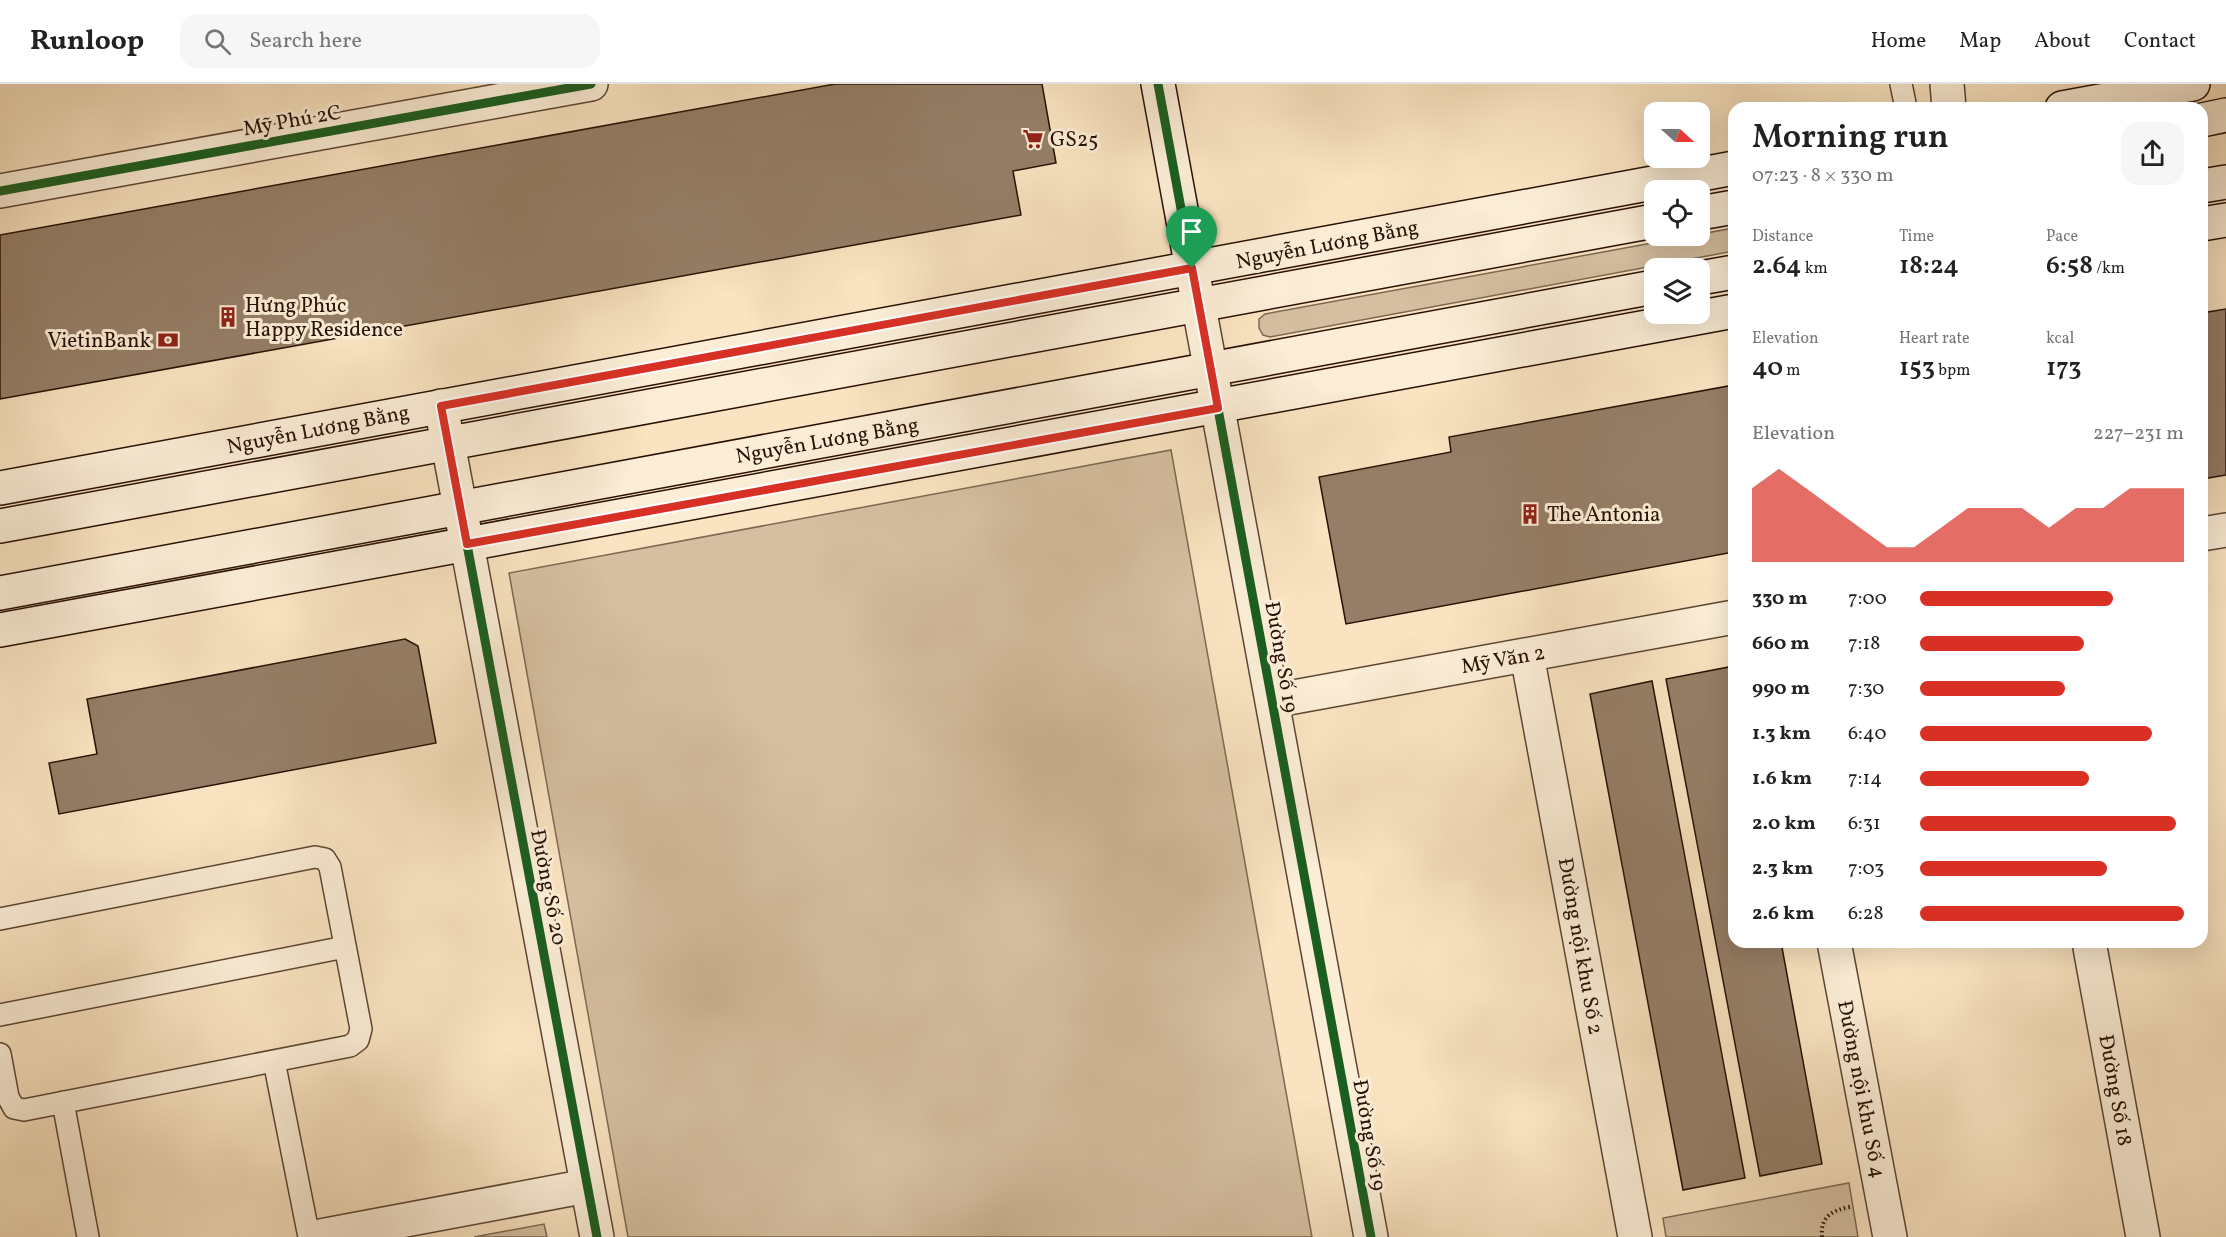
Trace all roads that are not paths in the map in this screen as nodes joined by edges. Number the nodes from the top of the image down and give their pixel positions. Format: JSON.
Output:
{"nodes":[{"id":1,"x":591,"y":84,"type":"edge"},
{"id":2,"x":1158,"y":84,"type":"edge"},
{"id":3,"x":1901,"y":84,"type":"edge"},
{"id":4,"x":1947,"y":84,"type":"edge"},
{"id":5,"x":2193,"y":84,"type":"edge"},
{"id":6,"x":1905,"y":102,"type":"edge"},
{"id":7,"x":1948,"y":102,"type":"edge"},
{"id":8,"x":2095,"y":102,"type":"edge"},
{"id":9,"x":2226,"y":115,"type":"edge"},
{"id":10,"x":2208,"y":119,"type":"edge"},
{"id":11,"x":1728,"y":169,"type":"edge"},
{"id":12,"x":2226,"y":182,"type":"edge"},
{"id":13,"x":2208,"y":185,"type":"edge"},
{"id":14,"x":0,"y":190,"type":"edge"},
{"id":15,"x":1728,"y":208,"type":"edge"},
{"id":16,"x":1710,"y":211,"type":"edge"},
{"id":17,"x":2226,"y":220,"type":"edge"},
{"id":18,"x":1644,"y":223,"type":"edge"},
{"id":19,"x":2208,"y":223,"type":"edge"},
{"id":20,"x":1192,"y":268,"type":"junction"},
{"id":21,"x":1728,"y":273,"type":"edge"},
{"id":22,"x":1710,"y":276,"type":"edge"},
{"id":23,"x":1644,"y":289,"type":"edge"},
{"id":24,"x":1200,"y":305,"type":"junction"},
{"id":25,"x":1728,"y":312,"type":"edge"},
{"id":26,"x":1211,"y":370,"type":"junction"},
{"id":27,"x":441,"y":406,"type":"junction"},
{"id":28,"x":1218,"y":408,"type":"junction"},
{"id":29,"x":448,"y":443,"type":"junction"},
{"id":30,"x":0,"y":488,"type":"edge"},
{"id":31,"x":460,"y":507,"type":"junction"},
{"id":32,"x":0,"y":526,"type":"edge"},
{"id":33,"x":2226,"y":530,"type":"edge"},
{"id":34,"x":2208,"y":533,"type":"edge"},
{"id":35,"x":467,"y":544,"type":"junction"},
{"id":36,"x":0,"y":593,"type":"edge"},
{"id":37,"x":1728,"y":618,"type":"edge"},
{"id":38,"x":0,"y":630,"type":"edge"},
{"id":39,"x":1527,"y":655,"type":"junction"},
{"id":40,"x":1272,"y":701,"type":"junction"},
{"id":41,"x":0,"y":919,"type":"edge"},
{"id":42,"x":345,"y":947,"type":"junction"},
{"id":43,"x":1835,"y":948,"type":"edge"},
{"id":44,"x":2090,"y":948,"type":"edge"},
{"id":45,"x":0,"y":1015,"type":"edge"},
{"id":46,"x":0,"y":1054,"type":"edge"},
{"id":47,"x":274,"y":1061,"type":"junction"},
{"id":48,"x":63,"y":1102,"type":"junction"},
{"id":49,"x":587,"y":1186,"type":"junction"},
{"id":50,"x":88,"y":1237,"type":"edge"},
{"id":51,"x":309,"y":1237,"type":"edge"},
{"id":52,"x":315,"y":1237,"type":"edge"},
{"id":53,"x":597,"y":1237,"type":"edge"},
{"id":54,"x":1371,"y":1237,"type":"edge"},
{"id":55,"x":1635,"y":1237,"type":"edge"},
{"id":56,"x":1890,"y":1237,"type":"edge"},
{"id":57,"x":2143,"y":1237,"type":"edge"}],
"edges":[{"from":1,"to":14,"type":"main road","name":"Mỹ Phú 2C"},
{"from":2,"to":20,"type":"main road","name":"Đường Số 19"},
{"from":3,"to":6,"type":"lane"},
{"from":4,"to":7,"type":"main road"},
{"from":5,"to":8,"type":"main road"},
{"from":9,"to":10,"type":"main road"},
{"from":11,"to":20,"type":"main road","name":"Nguyễn Lương Bằng"},
{"from":12,"to":13,"type":"main road"},
{"from":15,"to":16,"type":"main road"},
{"from":17,"to":19,"type":"main road"},
{"from":18,"to":24,"type":"main road","name":"Nguyễn Lương Bằng"},
{"from":20,"to":24,"type":"main road","name":"Đường Số 19"},
{"from":20,"to":27,"type":"main road","name":"Nguyễn Lương Bằng"},
{"from":21,"to":22,"type":"main road"},
{"from":23,"to":26,"type":"main road","name":"Nguyễn Lương Bằng"},
{"from":24,"to":26,"type":"main road","name":"Đường Số 19"},
{"from":24,"to":29,"type":"main road","name":"Nguyễn Lương Bằng"},
{"from":25,"to":28,"type":"main road","name":"Nguyễn Lương Bằng"},
{"from":26,"to":28,"type":"main road","name":"Đường Số 19"},
{"from":26,"to":31,"type":"main road","name":"Nguyễn Lương Bằng"},
{"from":27,"to":29,"type":"main road","name":"Đường Số 20"},
{"from":27,"to":30,"type":"main road","name":"Nguyễn Lương Bằng"},
{"from":28,"to":35,"type":"main road","name":"Nguyễn Lương Bằng"},
{"from":28,"to":40,"type":"main road","name":"Đường Số 19"},
{"from":29,"to":31,"type":"main road","name":"Đường Số 20"},
{"from":29,"to":32,"type":"main road","name":"Nguyễn Lương Bằng"},
{"from":31,"to":35,"type":"main road","name":"Đường Số 20"},
{"from":31,"to":36,"type":"main road","name":"Nguyễn Lương Bằng"},
{"from":33,"to":34,"type":"main road"},
{"from":35,"to":38,"type":"main road","name":"Nguyễn Lương Bằng"},
{"from":35,"to":49,"type":"main road","name":"Đường Số 20"},
{"from":37,"to":39,"type":"main road","name":"Mỹ Văn 2"},
{"from":39,"to":40,"type":"main road","name":"Mỹ Văn 2"},
{"from":39,"to":55,"type":"main road","name":"Đường nội khu Số 2"},
{"from":40,"to":54,"type":"main road","name":"Đường Số 19"},
{"from":41,"to":42,"type":"lane"},
{"from":42,"to":45,"type":"lane"},
{"from":42,"to":47,"type":"lane"},
{"from":43,"to":56,"type":"main road","name":"Đường nội khu Số 4"},
{"from":44,"to":57,"type":"main road","name":"Đường Số 18"},
{"from":46,"to":48,"type":"lane"},
{"from":47,"to":48,"type":"lane"},
{"from":47,"to":51,"type":"lane"},
{"from":48,"to":50,"type":"lane"},
{"from":49,"to":52,"type":"main road"},
{"from":49,"to":53,"type":"main road","name":"Đường Số 20"}]}
